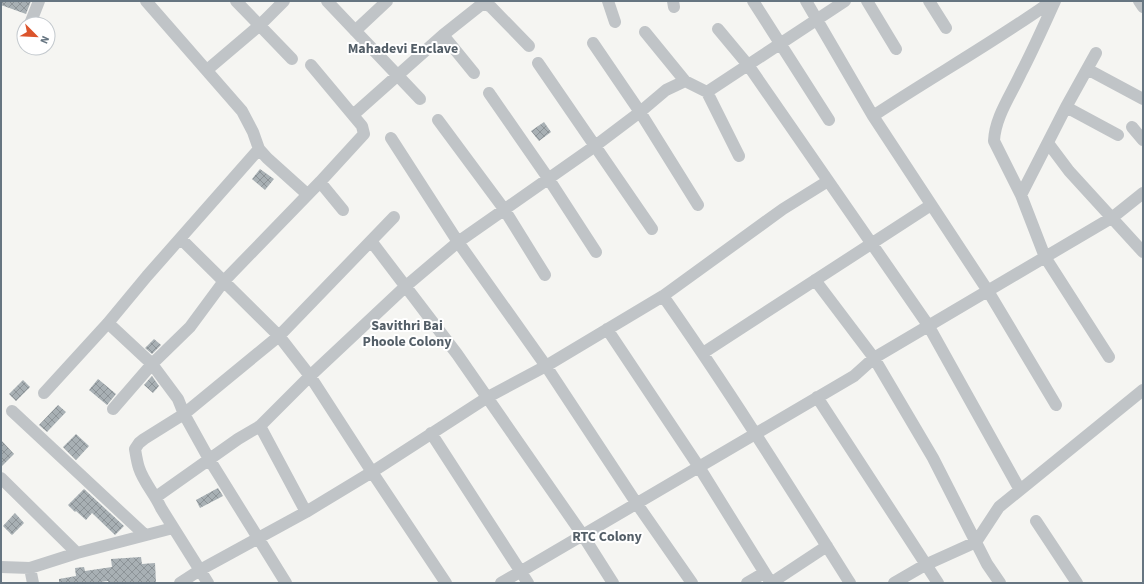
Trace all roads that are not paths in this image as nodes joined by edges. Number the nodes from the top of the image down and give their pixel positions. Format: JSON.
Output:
{"nodes":[{"id":1,"x":39,"y":1,"type":"edge"},
{"id":2,"x":146,"y":1,"type":"edge"},
{"id":3,"x":236,"y":1,"type":"edge"},
{"id":4,"x":284,"y":1,"type":"edge"},
{"id":5,"x":326,"y":1,"type":"edge"},
{"id":6,"x":388,"y":1,"type":"edge"},
{"id":7,"x":608,"y":1,"type":"edge"},
{"id":8,"x":753,"y":1,"type":"edge"},
{"id":9,"x":806,"y":1,"type":"edge"},
{"id":10,"x":845,"y":1,"type":"edge"},
{"id":11,"x":867,"y":1,"type":"edge"},
{"id":12,"x":929,"y":1,"type":"edge"},
{"id":13,"x":1053,"y":1,"type":"edge"},
{"id":14,"x":1138,"y":1,"type":"edge"},
{"id":15,"x":1143,"y":7,"type":"edge"},
{"id":16,"x":33,"y":16,"type":"edge"},
{"id":17,"x":816,"y":21,"type":"junction"},
{"id":18,"x":616,"y":22,"type":"dead end"},
{"id":19,"x":260,"y":25,"type":"junction"},
{"id":20,"x":946,"y":28,"type":"dead end"},
{"id":21,"x":718,"y":29,"type":"dead end"},
{"id":22,"x":355,"y":31,"type":"junction"},
{"id":23,"x":645,"y":32,"type":"dead end"},
{"id":24,"x":443,"y":35,"type":"junction"},
{"id":25,"x":593,"y":44,"type":"dead end"},
{"id":26,"x":781,"y":44,"type":"junction"},
{"id":27,"x":529,"y":46,"type":"dead end"},
{"id":28,"x":896,"y":49,"type":"dead end"},
{"id":29,"x":1096,"y":53,"type":"dead end"},
{"id":30,"x":292,"y":59,"type":"dead end"},
{"id":31,"x":538,"y":63,"type":"dead end"},
{"id":32,"x":311,"y":65,"type":"dead end"},
{"id":33,"x":748,"y":65,"type":"junction"},
{"id":34,"x":1087,"y":69,"type":"junction"},
{"id":35,"x":207,"y":70,"type":"junction"},
{"id":36,"x":474,"y":73,"type":"dead end"},
{"id":37,"x":397,"y":74,"type":"junction"},
{"id":38,"x":685,"y":81,"type":"junction"},
{"id":39,"x":707,"y":92,"type":"junction"},
{"id":40,"x":490,"y":93,"type":"dead end"},
{"id":41,"x":420,"y":99,"type":"dead end"},
{"id":42,"x":1143,"y":99,"type":"edge"},
{"id":43,"x":1066,"y":107,"type":"junction"},
{"id":44,"x":640,"y":112,"type":"junction"},
{"id":45,"x":353,"y":115,"type":"junction"},
{"id":46,"x":873,"y":116,"type":"junction"},
{"id":47,"x":438,"y":120,"type":"dead end"},
{"id":48,"x":829,"y":120,"type":"dead end"},
{"id":49,"x":1132,"y":127,"type":"dead end"},
{"id":50,"x":1118,"y":134,"type":"dead end"},
{"id":51,"x":391,"y":138,"type":"dead end"},
{"id":52,"x":1143,"y":140,"type":"edge"},
{"id":53,"x":1048,"y":144,"type":"junction"},
{"id":54,"x":594,"y":146,"type":"junction"},
{"id":55,"x":259,"y":149,"type":"junction"},
{"id":56,"x":739,"y":156,"type":"dead end"},
{"id":57,"x":548,"y":178,"type":"junction"},
{"id":58,"x":828,"y":181,"type":"junction"},
{"id":59,"x":320,"y":182,"type":"junction"},
{"id":60,"x":1143,"y":193,"type":"edge"},
{"id":61,"x":307,"y":194,"type":"junction"},
{"id":62,"x":1022,"y":195,"type":"junction"},
{"id":63,"x":698,"y":205,"type":"dead end"},
{"id":64,"x":931,"y":205,"type":"junction"},
{"id":65,"x":504,"y":209,"type":"junction"},
{"id":66,"x":343,"y":210,"type":"dead end"},
{"id":67,"x":394,"y":217,"type":"dead end"},
{"id":68,"x":1113,"y":217,"type":"junction"},
{"id":69,"x":652,"y":229,"type":"dead end"},
{"id":70,"x":181,"y":239,"type":"junction"},
{"id":71,"x":371,"y":242,"type":"junction"},
{"id":72,"x":458,"y":242,"type":"junction"},
{"id":73,"x":872,"y":244,"type":"junction"},
{"id":74,"x":596,"y":252,"type":"dead end"},
{"id":75,"x":1143,"y":252,"type":"edge"},
{"id":76,"x":1045,"y":257,"type":"junction"},
{"id":77,"x":545,"y":275,"type":"dead end"},
{"id":78,"x":816,"y":280,"type":"junction"},
{"id":79,"x":224,"y":281,"type":"junction"},
{"id":80,"x":406,"y":286,"type":"junction"},
{"id":81,"x":988,"y":291,"type":"junction"},
{"id":82,"x":663,"y":296,"type":"junction"},
{"id":83,"x":108,"y":324,"type":"junction"},
{"id":84,"x":928,"y":325,"type":"junction"},
{"id":85,"x":607,"y":330,"type":"junction"},
{"id":86,"x":279,"y":336,"type":"junction"},
{"id":87,"x":703,"y":354,"type":"junction"},
{"id":88,"x":1109,"y":357,"type":"dead end"},
{"id":89,"x":874,"y":358,"type":"junction"},
{"id":90,"x":152,"y":364,"type":"junction"},
{"id":91,"x":546,"y":366,"type":"junction"},
{"id":92,"x":310,"y":376,"type":"junction"},
{"id":93,"x":1143,"y":390,"type":"edge"},
{"id":94,"x":44,"y":393,"type":"dead end"},
{"id":95,"x":488,"y":397,"type":"junction"},
{"id":96,"x":817,"y":397,"type":"junction"},
{"id":97,"x":1056,"y":405,"type":"dead end"},
{"id":98,"x":113,"y":409,"type":"dead end"},
{"id":99,"x":12,"y":411,"type":"dead end"},
{"id":100,"x":184,"y":414,"type":"junction"},
{"id":101,"x":260,"y":426,"type":"junction"},
{"id":102,"x":431,"y":433,"type":"junction"},
{"id":103,"x":756,"y":433,"type":"junction"},
{"id":104,"x":209,"y":459,"type":"junction"},
{"id":105,"x":699,"y":467,"type":"junction"},
{"id":106,"x":372,"y":472,"type":"junction"},
{"id":107,"x":1,"y":478,"type":"edge"},
{"id":108,"x":1020,"y":490,"type":"junction"},
{"id":109,"x":156,"y":497,"type":"junction"},
{"id":110,"x":637,"y":504,"type":"junction"},
{"id":111,"x":306,"y":512,"type":"junction"},
{"id":112,"x":1036,"y":521,"type":"dead end"},
{"id":113,"x":173,"y":528,"type":"junction"},
{"id":114,"x":145,"y":534,"type":"junction"},
{"id":115,"x":582,"y":534,"type":"junction"},
{"id":116,"x":258,"y":537,"type":"junction"},
{"id":117,"x":976,"y":542,"type":"junction"},
{"id":118,"x":827,"y":546,"type":"junction"},
{"id":119,"x":78,"y":553,"type":"junction"},
{"id":120,"x":925,"y":565,"type":"junction"},
{"id":121,"x":1,"y":567,"type":"edge"},
{"id":122,"x":30,"y":568,"type":"junction"},
{"id":123,"x":200,"y":570,"type":"junction"},
{"id":124,"x":520,"y":571,"type":"junction"},
{"id":125,"x":769,"y":580,"type":"edge"},
{"id":126,"x":33,"y":583,"type":"edge"},
{"id":127,"x":180,"y":583,"type":"edge"},
{"id":128,"x":208,"y":583,"type":"edge"},
{"id":129,"x":286,"y":583,"type":"edge"},
{"id":130,"x":446,"y":583,"type":"edge"},
{"id":131,"x":500,"y":583,"type":"edge"},
{"id":132,"x":528,"y":583,"type":"edge"},
{"id":133,"x":613,"y":583,"type":"edge"},
{"id":134,"x":692,"y":583,"type":"edge"},
{"id":135,"x":748,"y":583,"type":"edge"},
{"id":136,"x":850,"y":583,"type":"edge"},
{"id":137,"x":894,"y":583,"type":"edge"},
{"id":138,"x":938,"y":583,"type":"edge"},
{"id":139,"x":1000,"y":583,"type":"edge"},
{"id":140,"x":1077,"y":583,"type":"edge"}],
"edges":[{"from":1,"to":16,"type":"street"},
{"from":2,"to":35,"type":"street"},
{"from":3,"to":19,"type":"street"},
{"from":4,"to":19,"type":"street"},
{"from":5,"to":22,"type":"street"},
{"from":6,"to":22,"type":"street"},
{"from":7,"to":18,"type":"street"},
{"from":8,"to":26,"type":"street"},
{"from":9,"to":17,"type":"street"},
{"from":10,"to":17,"type":"street"},
{"from":11,"to":28,"type":"street"},
{"from":12,"to":20,"type":"street"},
{"from":13,"to":46,"type":"street"},
{"from":13,"to":62,"type":"street"},
{"from":14,"to":15,"type":"street"},
{"from":17,"to":26,"type":"street"},
{"from":17,"to":46,"type":"street"},
{"from":19,"to":30,"type":"street"},
{"from":19,"to":35,"type":"street"},
{"from":21,"to":33,"type":"street"},
{"from":22,"to":37,"type":"street"},
{"from":23,"to":38,"type":"street"},
{"from":24,"to":27,"type":"street"},
{"from":24,"to":36,"type":"street"},
{"from":24,"to":37,"type":"street"},
{"from":25,"to":44,"type":"street"},
{"from":26,"to":33,"type":"street"},
{"from":26,"to":48,"type":"street"},
{"from":29,"to":34,"type":"street"},
{"from":31,"to":54,"type":"street"},
{"from":32,"to":45,"type":"street"},
{"from":33,"to":39,"type":"street"},
{"from":33,"to":58,"type":"street"},
{"from":34,"to":42,"type":"street"},
{"from":34,"to":43,"type":"street"},
{"from":35,"to":55,"type":"street"},
{"from":37,"to":41,"type":"street"},
{"from":37,"to":45,"type":"street"},
{"from":38,"to":39,"type":"street"},
{"from":38,"to":44,"type":"street"},
{"from":39,"to":56,"type":"street"},
{"from":40,"to":57,"type":"street"},
{"from":43,"to":50,"type":"street"},
{"from":43,"to":53,"type":"street"},
{"from":44,"to":54,"type":"street"},
{"from":44,"to":63,"type":"street"},
{"from":45,"to":59,"type":"street"},
{"from":46,"to":64,"type":"street"},
{"from":47,"to":65,"type":"street"},
{"from":49,"to":52,"type":"street"},
{"from":51,"to":72,"type":"street"},
{"from":53,"to":62,"type":"street"},
{"from":53,"to":68,"type":"street"},
{"from":54,"to":57,"type":"street"},
{"from":54,"to":69,"type":"street"},
{"from":55,"to":61,"type":"street"},
{"from":55,"to":70,"type":"street"},
{"from":57,"to":65,"type":"street"},
{"from":57,"to":74,"type":"street"},
{"from":58,"to":73,"type":"street"},
{"from":58,"to":82,"type":"street"},
{"from":59,"to":61,"type":"street"},
{"from":59,"to":66,"type":"street"},
{"from":60,"to":68,"type":"street"},
{"from":61,"to":79,"type":"street"},
{"from":62,"to":76,"type":"street"},
{"from":64,"to":73,"type":"street"},
{"from":64,"to":81,"type":"street"},
{"from":65,"to":72,"type":"street"},
{"from":65,"to":77,"type":"street"},
{"from":67,"to":71,"type":"street"},
{"from":68,"to":75,"type":"street"},
{"from":68,"to":76,"type":"street"},
{"from":70,"to":79,"type":"street"},
{"from":70,"to":83,"type":"street"},
{"from":71,"to":80,"type":"street"},
{"from":71,"to":86,"type":"street"},
{"from":72,"to":80,"type":"street"},
{"from":72,"to":91,"type":"street"},
{"from":73,"to":78,"type":"street"},
{"from":73,"to":84,"type":"street"},
{"from":76,"to":81,"type":"street"},
{"from":76,"to":88,"type":"street"},
{"from":78,"to":87,"type":"street"},
{"from":78,"to":89,"type":"street"},
{"from":79,"to":86,"type":"street"},
{"from":79,"to":90,"type":"street"},
{"from":80,"to":92,"type":"street"},
{"from":80,"to":95,"type":"street"},
{"from":81,"to":84,"type":"street"},
{"from":81,"to":97,"type":"street"},
{"from":82,"to":85,"type":"street"},
{"from":82,"to":87,"type":"street"},
{"from":83,"to":90,"type":"street"},
{"from":83,"to":94,"type":"street"},
{"from":84,"to":89,"type":"street"},
{"from":84,"to":108,"type":"street"},
{"from":85,"to":91,"type":"street"},
{"from":85,"to":105,"type":"street"},
{"from":86,"to":92,"type":"street"},
{"from":86,"to":100,"type":"street"},
{"from":87,"to":103,"type":"street"},
{"from":89,"to":96,"type":"street"},
{"from":89,"to":117,"type":"street"},
{"from":90,"to":98,"type":"street"},
{"from":90,"to":100,"type":"street"},
{"from":91,"to":95,"type":"street"},
{"from":91,"to":110,"type":"street"},
{"from":92,"to":101,"type":"street"},
{"from":92,"to":106,"type":"street"},
{"from":93,"to":108,"type":"street"},
{"from":95,"to":102,"type":"street"},
{"from":95,"to":115,"type":"street"},
{"from":96,"to":103,"type":"street"},
{"from":96,"to":120,"type":"street"},
{"from":99,"to":114,"type":"street"},
{"from":100,"to":104,"type":"street"},
{"from":100,"to":109,"type":"street"},
{"from":101,"to":104,"type":"street"},
{"from":101,"to":111,"type":"street"},
{"from":102,"to":106,"type":"street"},
{"from":102,"to":124,"type":"street"},
{"from":103,"to":105,"type":"street"},
{"from":103,"to":118,"type":"street"},
{"from":104,"to":109,"type":"street"},
{"from":104,"to":116,"type":"street"},
{"from":105,"to":110,"type":"street"},
{"from":105,"to":125,"type":"street"},
{"from":106,"to":111,"type":"street"},
{"from":106,"to":130,"type":"street"},
{"from":107,"to":119,"type":"street"},
{"from":108,"to":117,"type":"street"},
{"from":109,"to":113,"type":"street"},
{"from":110,"to":115,"type":"street"},
{"from":110,"to":134,"type":"street"},
{"from":111,"to":116,"type":"street"},
{"from":112,"to":140,"type":"street"},
{"from":113,"to":114,"type":"street"},
{"from":113,"to":123,"type":"street"},
{"from":114,"to":119,"type":"street"},
{"from":115,"to":124,"type":"street"},
{"from":115,"to":133,"type":"street"},
{"from":116,"to":123,"type":"street"},
{"from":116,"to":129,"type":"street"},
{"from":117,"to":120,"type":"street"},
{"from":117,"to":139,"type":"street"},
{"from":118,"to":125,"type":"street"},
{"from":118,"to":136,"type":"street"},
{"from":119,"to":122,"type":"street"},
{"from":120,"to":137,"type":"street"},
{"from":120,"to":138,"type":"street"},
{"from":121,"to":122,"type":"street"},
{"from":122,"to":126,"type":"street"},
{"from":123,"to":127,"type":"street"},
{"from":123,"to":128,"type":"street"},
{"from":124,"to":131,"type":"street"},
{"from":124,"to":132,"type":"street"},
{"from":125,"to":135,"type":"street"}]}
